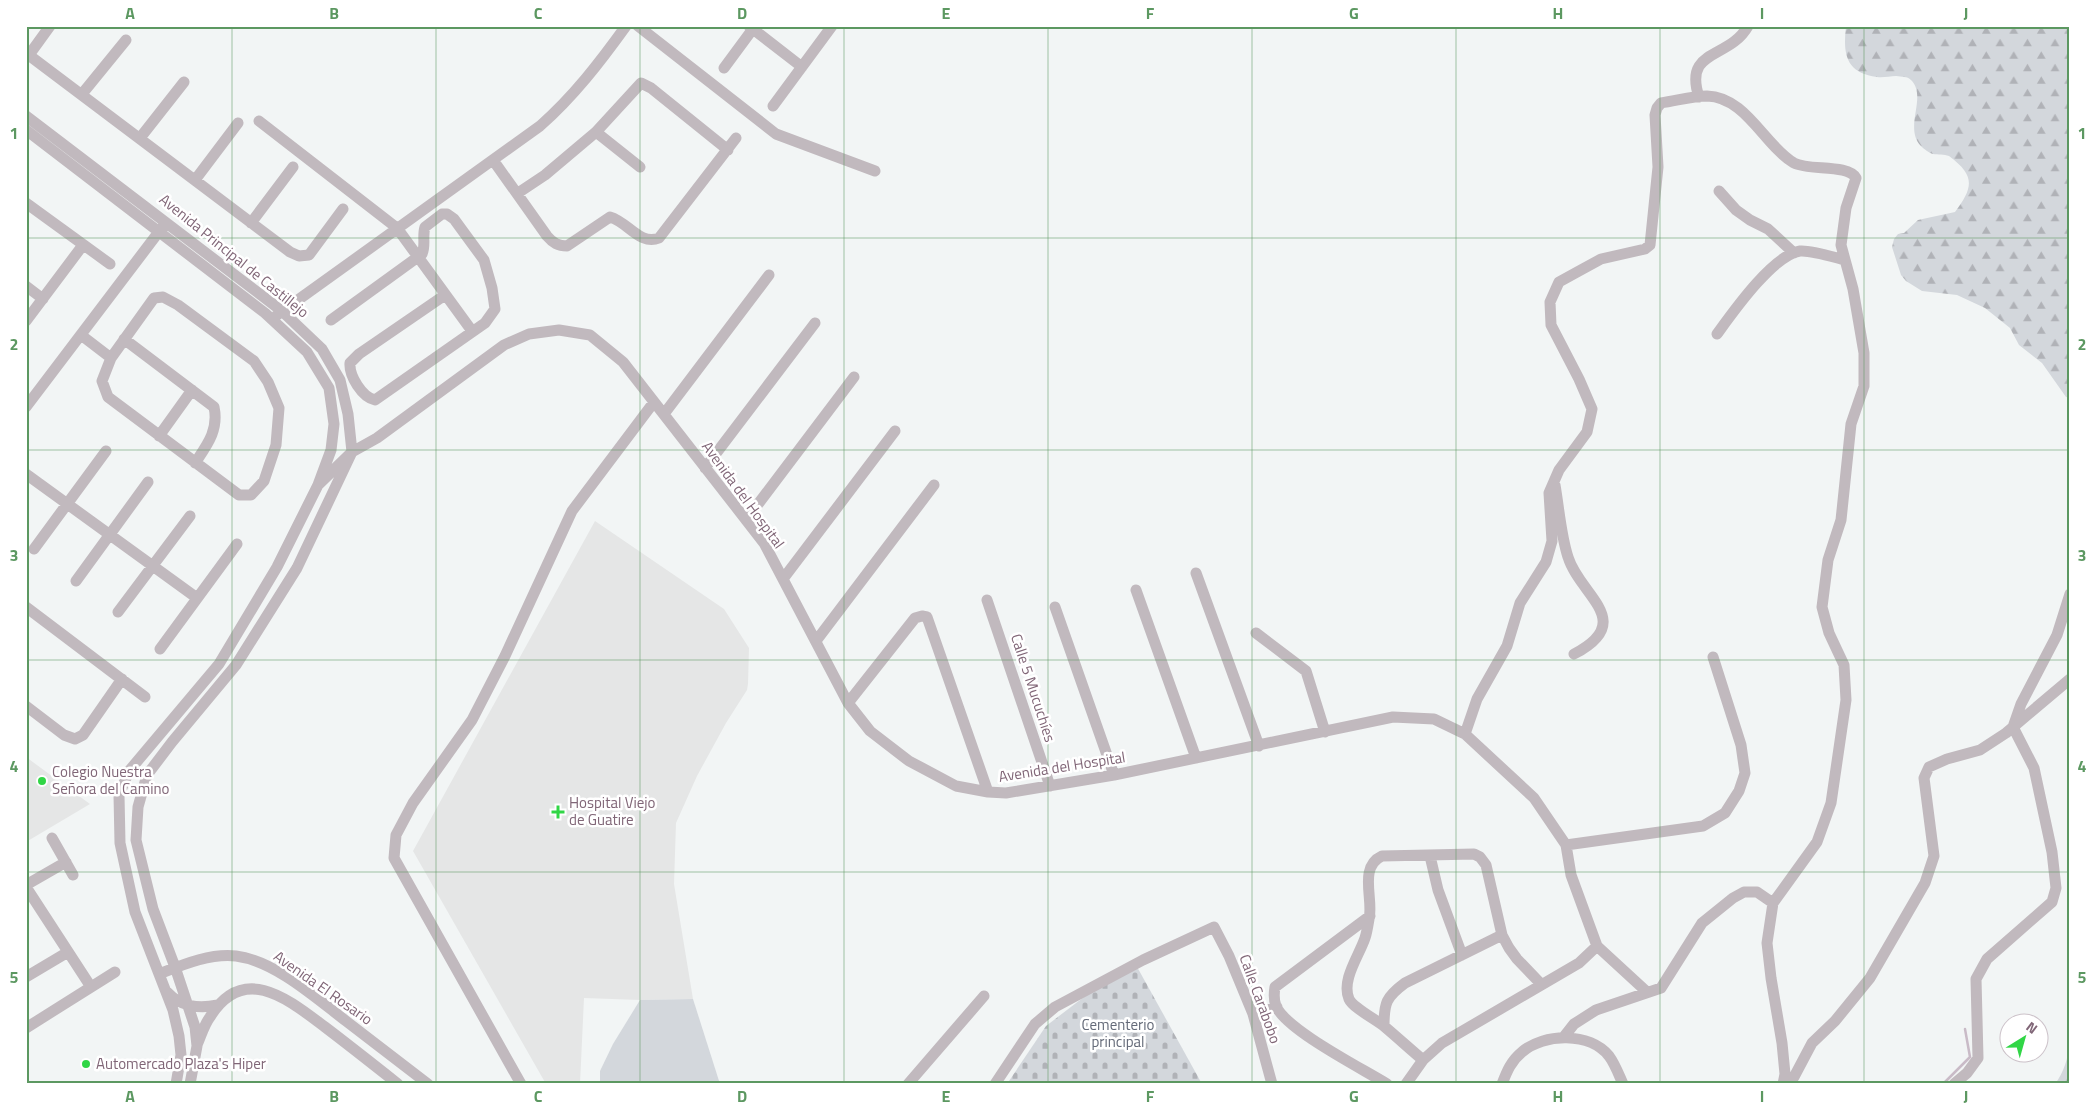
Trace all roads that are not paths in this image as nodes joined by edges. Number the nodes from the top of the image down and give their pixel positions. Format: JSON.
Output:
{"nodes":[{"id":1,"x":50,"y":26,"type":"edge"},
{"id":2,"x":626,"y":26,"type":"edge"},
{"id":3,"x":832,"y":26,"type":"edge"},
{"id":4,"x":1748,"y":26,"type":"edge"},
{"id":5,"x":752,"y":27,"type":"edge"},
{"id":6,"x":644,"y":28,"type":"edge"},
{"id":7,"x":126,"y":40,"type":"dead end"},
{"id":8,"x":28,"y":54,"type":"edge"},
{"id":9,"x":802,"y":66,"type":"junction"},
{"id":10,"x":724,"y":68,"type":"dead end"},
{"id":11,"x":184,"y":82,"type":"dead end"},
{"id":12,"x":82,"y":94,"type":"junction"},
{"id":13,"x":1699,"y":97,"type":"junction"},
{"id":14,"x":773,"y":106,"type":"dead end"},
{"id":15,"x":26,"y":116,"type":"edge"},
{"id":16,"x":259,"y":121,"type":"dead end"},
{"id":17,"x":238,"y":123,"type":"dead end"},
{"id":18,"x":26,"y":130,"type":"edge"},
{"id":19,"x":596,"y":132,"type":"junction"},
{"id":20,"x":140,"y":138,"type":"junction"},
{"id":21,"x":736,"y":138,"type":"dead end"},
{"id":22,"x":728,"y":150,"type":"junction"},
{"id":23,"x":493,"y":160,"type":"junction"},
{"id":24,"x":293,"y":167,"type":"dead end"},
{"id":25,"x":640,"y":167,"type":"dead end"},
{"id":26,"x":875,"y":171,"type":"dead end"},
{"id":27,"x":195,"y":180,"type":"junction"},
{"id":28,"x":1718,"y":191,"type":"dead end"},
{"id":29,"x":518,"y":193,"type":"junction"},
{"id":30,"x":26,"y":202,"type":"edge"},
{"id":31,"x":344,"y":209,"type":"dead end"},
{"id":32,"x":251,"y":222,"type":"junction"},
{"id":33,"x":163,"y":226,"type":"junction"},
{"id":34,"x":397,"y":228,"type":"junction"},
{"id":35,"x":83,"y":245,"type":"junction"},
{"id":36,"x":1794,"y":253,"type":"junction"},
{"id":37,"x":417,"y":257,"type":"junction"},
{"id":38,"x":1845,"y":260,"type":"junction"},
{"id":39,"x":110,"y":264,"type":"dead end"},
{"id":40,"x":769,"y":275,"type":"dead end"},
{"id":41,"x":26,"y":286,"type":"edge"},
{"id":42,"x":445,"y":295,"type":"junction"},
{"id":43,"x":43,"y":299,"type":"junction"},
{"id":44,"x":282,"y":311,"type":"junction"},
{"id":45,"x":272,"y":318,"type":"junction"},
{"id":46,"x":331,"y":320,"type":"dead end"},
{"id":47,"x":26,"y":321,"type":"edge"},
{"id":48,"x":815,"y":323,"type":"dead end"},
{"id":49,"x":472,"y":331,"type":"junction"},
{"id":50,"x":1717,"y":334,"type":"dead end"},
{"id":51,"x":81,"y":335,"type":"junction"},
{"id":52,"x":124,"y":339,"type":"junction"},
{"id":53,"x":111,"y":358,"type":"junction"},
{"id":54,"x":854,"y":377,"type":"dead end"},
{"id":55,"x":192,"y":390,"type":"junction"},
{"id":56,"x":654,"y":402,"type":"junction"},
{"id":57,"x":26,"y":408,"type":"edge"},
{"id":58,"x":664,"y":414,"type":"junction"},
{"id":59,"x":334,"y":424,"type":"junction"},
{"id":60,"x":895,"y":431,"type":"dead end"},
{"id":61,"x":159,"y":436,"type":"junction"},
{"id":62,"x":106,"y":451,"type":"dead end"},
{"id":63,"x":352,"y":452,"type":"junction"},
{"id":64,"x":195,"y":463,"type":"junction"},
{"id":65,"x":705,"y":468,"type":"junction"},
{"id":66,"x":26,"y":474,"type":"edge"},
{"id":67,"x":1554,"y":481,"type":"junction"},
{"id":68,"x":148,"y":482,"type":"dead end"},
{"id":69,"x":318,"y":485,"type":"junction"},
{"id":70,"x":934,"y":485,"type":"dead end"},
{"id":71,"x":67,"y":504,"type":"junction"},
{"id":72,"x":190,"y":516,"type":"dead end"},
{"id":73,"x":746,"y":520,"type":"junction"},
{"id":74,"x":110,"y":535,"type":"junction"},
{"id":75,"x":237,"y":544,"type":"dead end"},
{"id":76,"x":34,"y":549,"type":"dead end"},
{"id":77,"x":152,"y":565,"type":"junction"},
{"id":78,"x":1196,"y":573,"type":"dead end"},
{"id":79,"x":783,"y":579,"type":"junction"},
{"id":80,"x":76,"y":581,"type":"dead end"},
{"id":81,"x":1136,"y":590,"type":"dead end"},
{"id":82,"x":2070,"y":594,"type":"edge"},
{"id":83,"x":197,"y":598,"type":"junction"},
{"id":84,"x":988,"y":600,"type":"dead end"},
{"id":85,"x":1055,"y":606,"type":"dead end"},
{"id":86,"x":26,"y":607,"type":"edge"},
{"id":87,"x":118,"y":612,"type":"dead end"},
{"id":88,"x":1256,"y":632,"type":"dead end"},
{"id":89,"x":816,"y":641,"type":"junction"},
{"id":90,"x":160,"y":649,"type":"dead end"},
{"id":91,"x":1574,"y":654,"type":"dead end"},
{"id":92,"x":1713,"y":657,"type":"dead end"},
{"id":93,"x":122,"y":679,"type":"junction"},
{"id":94,"x":2070,"y":679,"type":"edge"},
{"id":95,"x":145,"y":697,"type":"dead end"},
{"id":96,"x":848,"y":703,"type":"junction"},
{"id":97,"x":26,"y":706,"type":"edge"},
{"id":98,"x":2013,"y":727,"type":"junction"},
{"id":99,"x":1325,"y":732,"type":"junction"},
{"id":100,"x":1465,"y":734,"type":"junction"},
{"id":101,"x":1259,"y":746,"type":"junction"},
{"id":102,"x":1196,"y":758,"type":"junction"},
{"id":103,"x":1114,"y":775,"type":"junction"},
{"id":104,"x":1050,"y":786,"type":"junction"},
{"id":105,"x":988,"y":792,"type":"junction"},
{"id":106,"x":52,"y":838,"type":"dead end"},
{"id":107,"x":1566,"y":845,"type":"junction"},
{"id":108,"x":1430,"y":856,"type":"junction"},
{"id":109,"x":66,"y":862,"type":"junction"},
{"id":110,"x":73,"y":875,"type":"dead end"},
{"id":111,"x":26,"y":886,"type":"edge"},
{"id":112,"x":1773,"y":903,"type":"junction"},
{"id":113,"x":1370,"y":916,"type":"junction"},
{"id":114,"x":1502,"y":935,"type":"junction"},
{"id":115,"x":1597,"y":946,"type":"junction"},
{"id":116,"x":68,"y":952,"type":"junction"},
{"id":117,"x":1462,"y":955,"type":"junction"},
{"id":118,"x":175,"y":967,"type":"junction"},
{"id":119,"x":115,"y":972,"type":"dead end"},
{"id":120,"x":159,"y":974,"type":"junction"},
{"id":121,"x":26,"y":977,"type":"edge"},
{"id":122,"x":1541,"y":984,"type":"junction"},
{"id":123,"x":91,"y":987,"type":"junction"},
{"id":124,"x":165,"y":989,"type":"junction"},
{"id":125,"x":1647,"y":992,"type":"junction"},
{"id":126,"x":984,"y":996,"type":"dead end"},
{"id":127,"x":218,"y":1005,"type":"junction"},
{"id":128,"x":189,"y":1006,"type":"junction"},
{"id":129,"x":1276,"y":1007,"type":"junction"},
{"id":130,"x":1253,"y":1014,"type":"junction"},
{"id":131,"x":1384,"y":1026,"type":"junction"},
{"id":132,"x":26,"y":1028,"type":"edge"},
{"id":133,"x":1563,"y":1038,"type":"junction"},
{"id":134,"x":196,"y":1046,"type":"junction"},
{"id":135,"x":1423,"y":1060,"type":"junction"},
{"id":136,"x":1364,"y":1070,"type":"junction"},
{"id":137,"x":176,"y":1084,"type":"edge"},
{"id":138,"x":190,"y":1084,"type":"edge"},
{"id":139,"x":398,"y":1084,"type":"edge"},
{"id":140,"x":428,"y":1084,"type":"edge"},
{"id":141,"x":521,"y":1084,"type":"edge"},
{"id":142,"x":908,"y":1084,"type":"edge"},
{"id":143,"x":995,"y":1084,"type":"edge"},
{"id":144,"x":1272,"y":1084,"type":"edge"},
{"id":145,"x":1366,"y":1084,"type":"edge"},
{"id":146,"x":1387,"y":1084,"type":"edge"},
{"id":147,"x":1406,"y":1084,"type":"edge"},
{"id":148,"x":1502,"y":1084,"type":"edge"},
{"id":149,"x":1624,"y":1084,"type":"edge"},
{"id":150,"x":1783,"y":1084,"type":"edge"},
{"id":151,"x":1787,"y":1084,"type":"edge"},
{"id":152,"x":1954,"y":1084,"type":"edge"}],
"edges":[{"from":1,"to":8,"type":"street"},
{"from":2,"to":23,"type":"street"},
{"from":3,"to":9,"type":"street"},
{"from":4,"to":13,"type":"street"},
{"from":5,"to":9,"type":"street"},
{"from":5,"to":10,"type":"street"},
{"from":6,"to":26,"type":"street"},
{"from":7,"to":12,"type":"street"},
{"from":8,"to":12,"type":"street"},
{"from":9,"to":14,"type":"street"},
{"from":11,"to":20,"type":"street"},
{"from":12,"to":20,"type":"street"},
{"from":13,"to":38,"type":"street"},
{"from":13,"to":67,"type":"street"},
{"from":15,"to":33,"type":"street","name":"Avenida Principal de Castillejo"},
{"from":16,"to":34,"type":"street"},
{"from":17,"to":27,"type":"street"},
{"from":18,"to":33,"type":"street","name":"Avenida Principal de Castillejo"},
{"from":19,"to":22,"type":"street"},
{"from":19,"to":25,"type":"street"},
{"from":19,"to":29,"type":"street"},
{"from":20,"to":27,"type":"street"},
{"from":21,"to":22,"type":"street"},
{"from":22,"to":29,"type":"street"},
{"from":23,"to":29,"type":"street"},
{"from":23,"to":34,"type":"street"},
{"from":24,"to":32,"type":"street"},
{"from":27,"to":32,"type":"street"},
{"from":28,"to":36,"type":"street"},
{"from":30,"to":35,"type":"street"},
{"from":31,"to":32,"type":"street"},
{"from":33,"to":44,"type":"street","name":"Avenida Principal de Castillejo"},
{"from":33,"to":45,"type":"street","name":"Avenida Principal de Castillejo"},
{"from":33,"to":51,"type":"street"},
{"from":34,"to":37,"type":"street"},
{"from":34,"to":44,"type":"street"},
{"from":35,"to":39,"type":"street"},
{"from":35,"to":43,"type":"street"},
{"from":36,"to":38,"type":"street"},
{"from":36,"to":50,"type":"street"},
{"from":37,"to":42,"type":"street"},
{"from":37,"to":46,"type":"street"},
{"from":37,"to":49,"type":"street"},
{"from":38,"to":112,"type":"street"},
{"from":40,"to":58,"type":"street"},
{"from":41,"to":43,"type":"street"},
{"from":42,"to":49,"type":"street"},
{"from":42,"to":49,"type":"street"},
{"from":43,"to":47,"type":"street"},
{"from":44,"to":45,"type":"street"},
{"from":44,"to":63,"type":"street","name":"Avenida Principal de Castillejo"},
{"from":45,"to":59,"type":"street","name":"Avenida Principal de Castillejo"},
{"from":48,"to":65,"type":"street"},
{"from":51,"to":53,"type":"street"},
{"from":51,"to":57,"type":"street"},
{"from":52,"to":53,"type":"street"},
{"from":52,"to":55,"type":"street"},
{"from":52,"to":64,"type":"street"},
{"from":53,"to":61,"type":"street"},
{"from":54,"to":73,"type":"street"},
{"from":55,"to":61,"type":"street"},
{"from":55,"to":64,"type":"street"},
{"from":56,"to":58,"type":"street","name":"Avenida del Hospital"},
{"from":56,"to":63,"type":"street","name":"Avenida del Hospital"},
{"from":56,"to":141,"type":"street"},
{"from":58,"to":65,"type":"street","name":"Avenida del Hospital"},
{"from":59,"to":63,"type":"street"},
{"from":59,"to":69,"type":"street","name":"Avenida Principal de Castillejo"},
{"from":60,"to":79,"type":"street"},
{"from":61,"to":64,"type":"street"},
{"from":62,"to":71,"type":"street"},
{"from":63,"to":69,"type":"street","name":"Avenida del Hospital"},
{"from":63,"to":118,"type":"street"},
{"from":65,"to":73,"type":"street","name":"Avenida del Hospital"},
{"from":66,"to":71,"type":"street"},
{"from":67,"to":91,"type":"street"},
{"from":67,"to":100,"type":"street"},
{"from":68,"to":74,"type":"street"},
{"from":69,"to":120,"type":"street","name":"Avenida Principal de Castillejo"},
{"from":70,"to":89,"type":"street"},
{"from":71,"to":74,"type":"street"},
{"from":71,"to":76,"type":"street"},
{"from":72,"to":77,"type":"street"},
{"from":73,"to":79,"type":"street","name":"Avenida del Hospital"},
{"from":74,"to":77,"type":"street"},
{"from":74,"to":80,"type":"street"},
{"from":75,"to":83,"type":"street"},
{"from":77,"to":83,"type":"street"},
{"from":77,"to":87,"type":"street"},
{"from":78,"to":101,"type":"street"},
{"from":79,"to":89,"type":"street","name":"Avenida del Hospital"},
{"from":81,"to":102,"type":"street"},
{"from":82,"to":98,"type":"street"},
{"from":83,"to":90,"type":"street"},
{"from":84,"to":104,"type":"street","name":"Calle 5 Mucuchíes"},
{"from":85,"to":103,"type":"street"},
{"from":86,"to":93,"type":"street"},
{"from":88,"to":99,"type":"street"},
{"from":89,"to":96,"type":"street","name":"Avenida del Hospital"},
{"from":92,"to":107,"type":"street"},
{"from":93,"to":95,"type":"street"},
{"from":93,"to":97,"type":"street"},
{"from":94,"to":98,"type":"street"},
{"from":96,"to":105,"type":"street","name":"Avenida del Hospital"},
{"from":96,"to":105,"type":"street"},
{"from":98,"to":151,"type":"street"},
{"from":98,"to":152,"type":"street"},
{"from":99,"to":100,"type":"street","name":"Avenida del Hospital"},
{"from":99,"to":101,"type":"street","name":"Avenida del Hospital"},
{"from":100,"to":107,"type":"street","name":"Avenida del Hospital"},
{"from":101,"to":102,"type":"street","name":"Avenida del Hospital"},
{"from":102,"to":103,"type":"street","name":"Avenida del Hospital"},
{"from":103,"to":104,"type":"street","name":"Avenida del Hospital"},
{"from":104,"to":105,"type":"street","name":"Avenida del Hospital"},
{"from":106,"to":109,"type":"street"},
{"from":107,"to":115,"type":"street","name":"Avenida del Hospital"},
{"from":108,"to":113,"type":"street"},
{"from":108,"to":114,"type":"street"},
{"from":108,"to":117,"type":"street"},
{"from":109,"to":110,"type":"street"},
{"from":109,"to":111,"type":"street"},
{"from":111,"to":116,"type":"street"},
{"from":112,"to":125,"type":"street"},
{"from":112,"to":150,"type":"street"},
{"from":113,"to":129,"type":"street"},
{"from":113,"to":131,"type":"street"},
{"from":114,"to":117,"type":"street"},
{"from":114,"to":122,"type":"street"},
{"from":115,"to":122,"type":"street"},
{"from":115,"to":125,"type":"street","name":"Avenida del Hospital"},
{"from":116,"to":121,"type":"street"},
{"from":116,"to":123,"type":"street"},
{"from":117,"to":131,"type":"street"},
{"from":118,"to":120,"type":"street","name":"Avenida El Rosario"},
{"from":118,"to":128,"type":"street"},
{"from":118,"to":140,"type":"street","name":"Avenida El Rosario"},
{"from":119,"to":123,"type":"street"},
{"from":120,"to":124,"type":"street","name":"Avenida Principal de Castillejo"},
{"from":122,"to":135,"type":"street"},
{"from":123,"to":132,"type":"street"},
{"from":124,"to":128,"type":"street"},
{"from":124,"to":137,"type":"street","name":"Avenida Principal de Castillejo"},
{"from":125,"to":133,"type":"street"},
{"from":126,"to":142,"type":"street"},
{"from":127,"to":128,"type":"street"},
{"from":127,"to":134,"type":"street","name":"Avenida El Rosario"},
{"from":127,"to":139,"type":"street","name":"Avenida El Rosario"},
{"from":128,"to":134,"type":"street"},
{"from":129,"to":130,"type":"street"},
{"from":129,"to":136,"type":"street"},
{"from":130,"to":143,"type":"street","name":"Calle Carabobo"},
{"from":130,"to":144,"type":"street","name":"Calle Carabobo"},
{"from":131,"to":135,"type":"street"},
{"from":133,"to":148,"type":"street"},
{"from":133,"to":149,"type":"street"},
{"from":134,"to":138,"type":"street"},
{"from":135,"to":147,"type":"street"},
{"from":136,"to":145,"type":"street"},
{"from":136,"to":146,"type":"street"}]}
